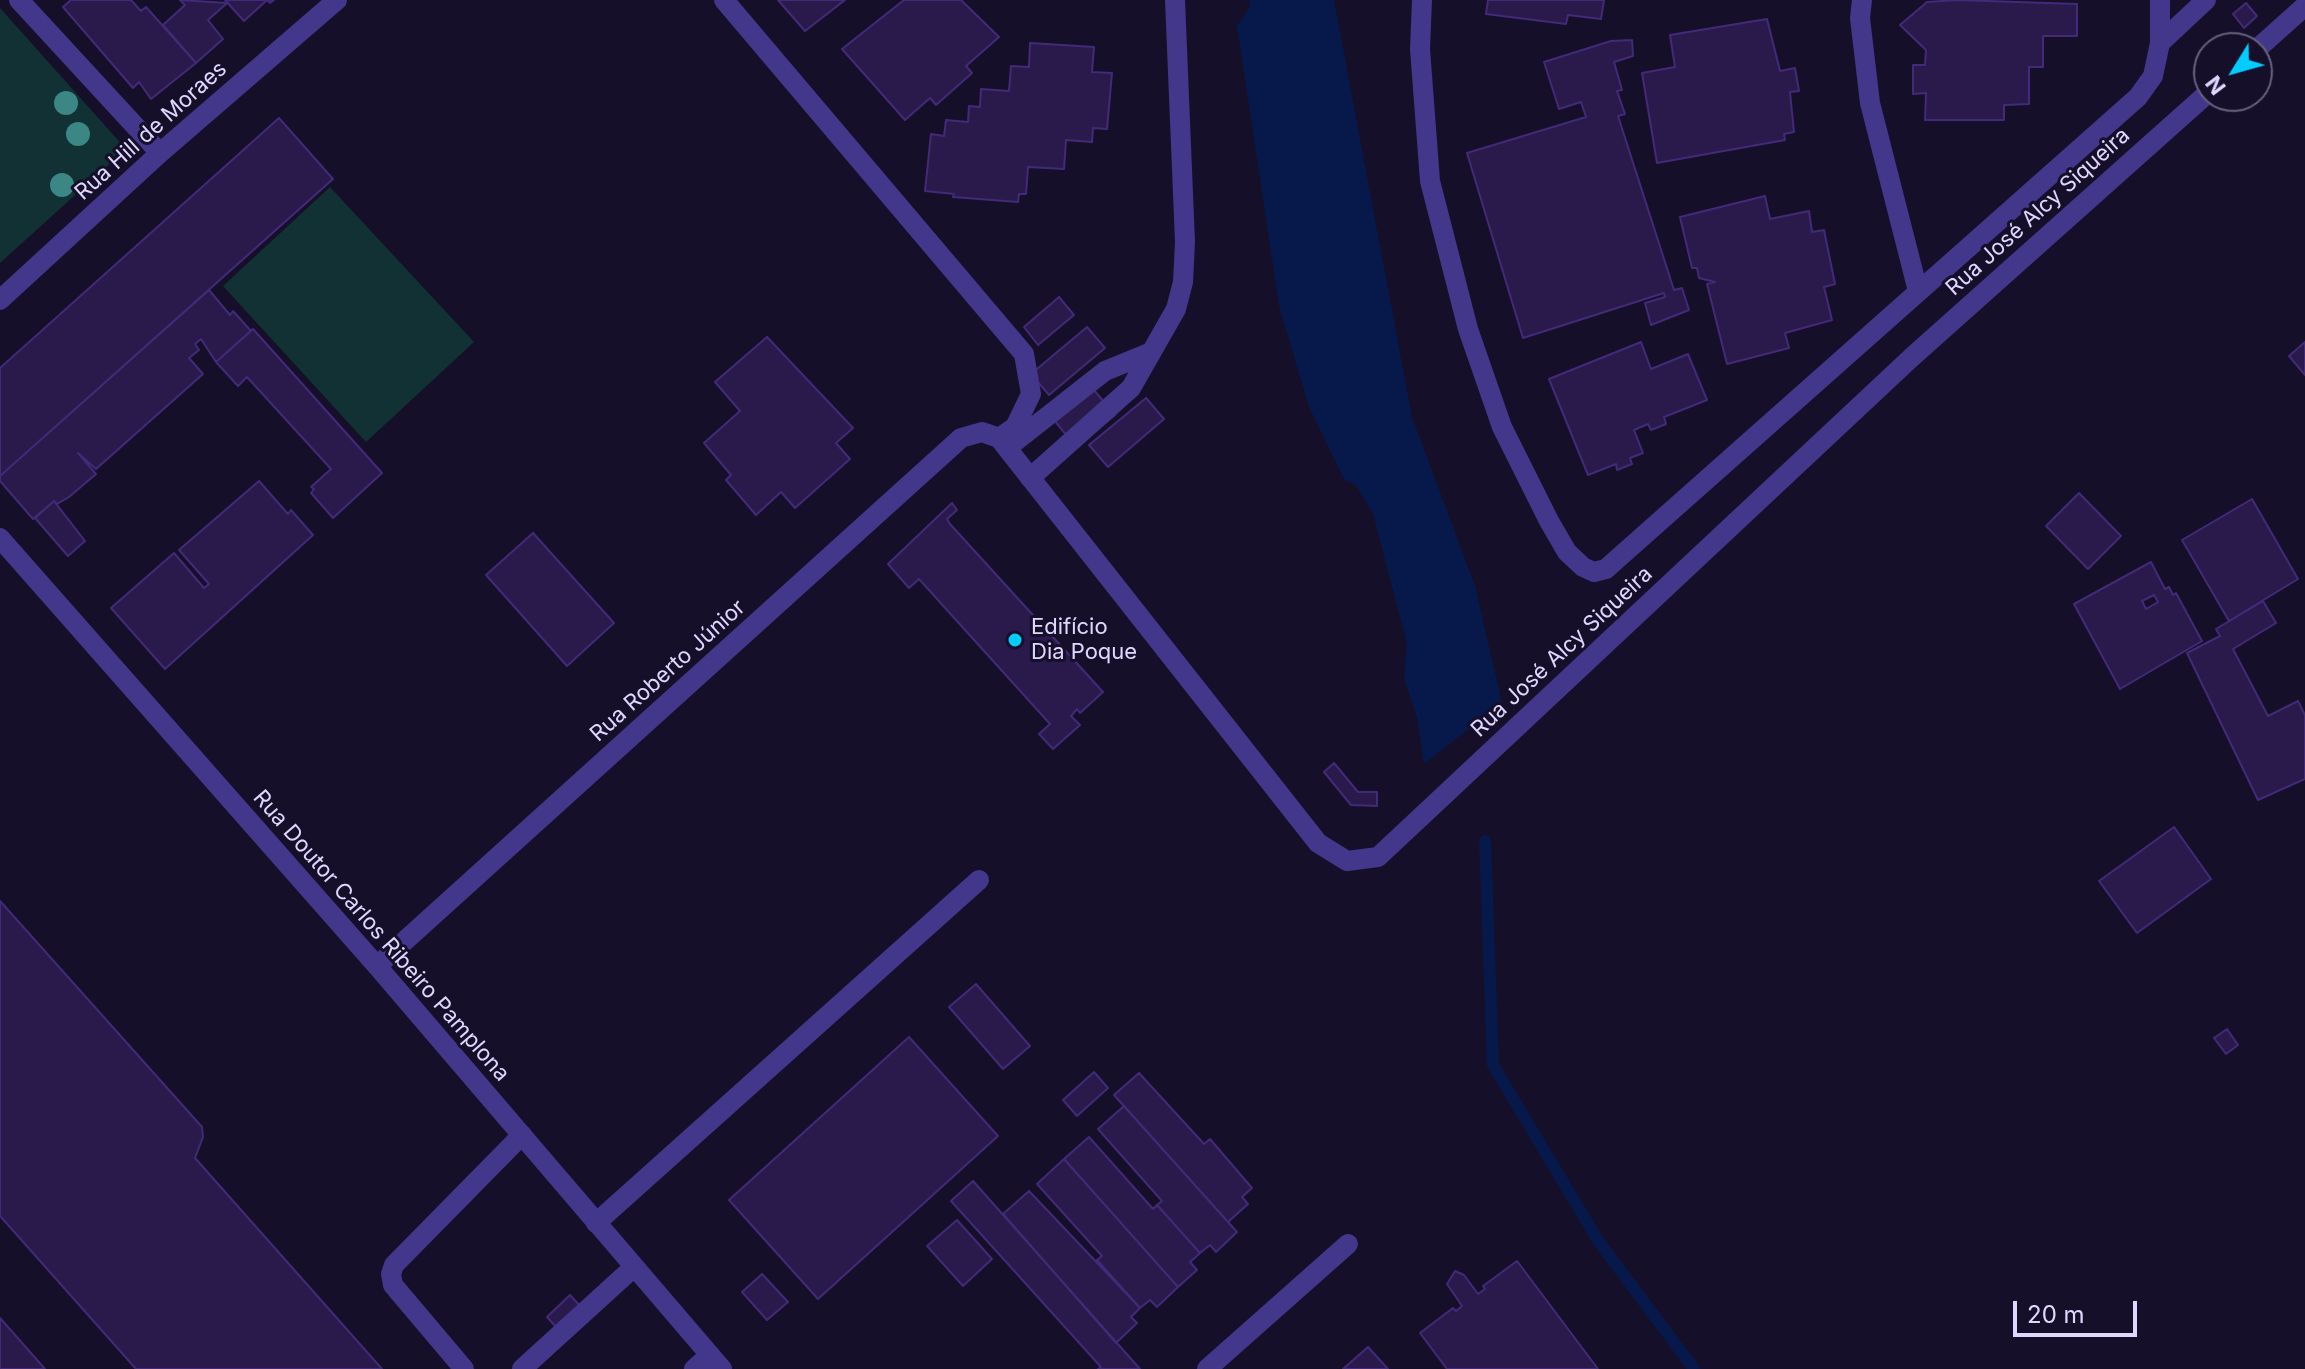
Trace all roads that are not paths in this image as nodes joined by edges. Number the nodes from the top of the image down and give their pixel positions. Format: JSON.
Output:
{"nodes":[{"id":1,"x":19,"y":0,"type":"edge"},
{"id":2,"x":337,"y":0,"type":"edge"},
{"id":3,"x":724,"y":0,"type":"edge"},
{"id":4,"x":1175,"y":0,"type":"edge"},
{"id":5,"x":1422,"y":0,"type":"edge"},
{"id":6,"x":1862,"y":0,"type":"edge"},
{"id":7,"x":2160,"y":0,"type":"edge"},
{"id":8,"x":2206,"y":0,"type":"edge"},
{"id":9,"x":2305,"y":6,"type":"edge"},
{"id":10,"x":2273,"y":35,"type":"edge"},
{"id":11,"x":2160,"y":43,"type":"junction"},
{"id":12,"x":2193,"y":106,"type":"edge"},
{"id":13,"x":160,"y":153,"type":"junction"},
{"id":14,"x":1918,"y":291,"type":"junction"},
{"id":15,"x":0,"y":300,"type":"edge"},
{"id":16,"x":1149,"y":353,"type":"junction"},
{"id":17,"x":1003,"y":443,"type":"junction"},
{"id":18,"x":1030,"y":478,"type":"junction"},
{"id":19,"x":0,"y":538,"type":"edge"},
{"id":20,"x":979,"y":880,"type":"dead end"},
{"id":21,"x":377,"y":966,"type":"junction"},
{"id":22,"x":522,"y":1135,"type":"junction"},
{"id":23,"x":596,"y":1223,"type":"junction"},
{"id":24,"x":1348,"y":1244,"type":"dead end"},
{"id":25,"x":634,"y":1267,"type":"junction"},
{"id":26,"x":716,"y":1362,"type":"edge"},
{"id":27,"x":464,"y":1369,"type":"edge"},
{"id":28,"x":522,"y":1369,"type":"edge"},
{"id":29,"x":694,"y":1369,"type":"edge"},
{"id":30,"x":1207,"y":1369,"type":"edge"}],
"edges":[{"from":1,"to":13,"type":"street"},
{"from":2,"to":13,"type":"street","name":"Rua Hill de Moraes"},
{"from":3,"to":17,"type":"street"},
{"from":4,"to":16,"type":"street"},
{"from":5,"to":14,"type":"street"},
{"from":6,"to":14,"type":"street"},
{"from":7,"to":11,"type":"street"},
{"from":8,"to":11,"type":"street"},
{"from":9,"to":10,"type":"street"},
{"from":11,"to":14,"type":"street"},
{"from":12,"to":18,"type":"street","name":"Rua José Alcy Siqueira"},
{"from":13,"to":15,"type":"street","name":"Rua Hill de Moraes"},
{"from":16,"to":17,"type":"street"},
{"from":16,"to":18,"type":"street"},
{"from":17,"to":18,"type":"street","name":"Rua José Alcy Siqueira"},
{"from":17,"to":21,"type":"street","name":"Rua Roberto Júnior"},
{"from":19,"to":21,"type":"street","name":"Rua Doutor Carlos Ribeiro Pamplona"},
{"from":20,"to":23,"type":"street"},
{"from":21,"to":22,"type":"street","name":"Rua Doutor Carlos Ribeiro Pamplona"},
{"from":22,"to":23,"type":"street","name":"Rua Doutor Carlos Ribeiro Pamplona"},
{"from":22,"to":27,"type":"street"},
{"from":23,"to":25,"type":"street","name":"Rua Doutor Carlos Ribeiro Pamplona"},
{"from":24,"to":30,"type":"street"},
{"from":25,"to":26,"type":"street","name":"Rua Doutor Carlos Ribeiro Pamplona"},
{"from":25,"to":28,"type":"street"},
{"from":26,"to":29,"type":"street"}]}
